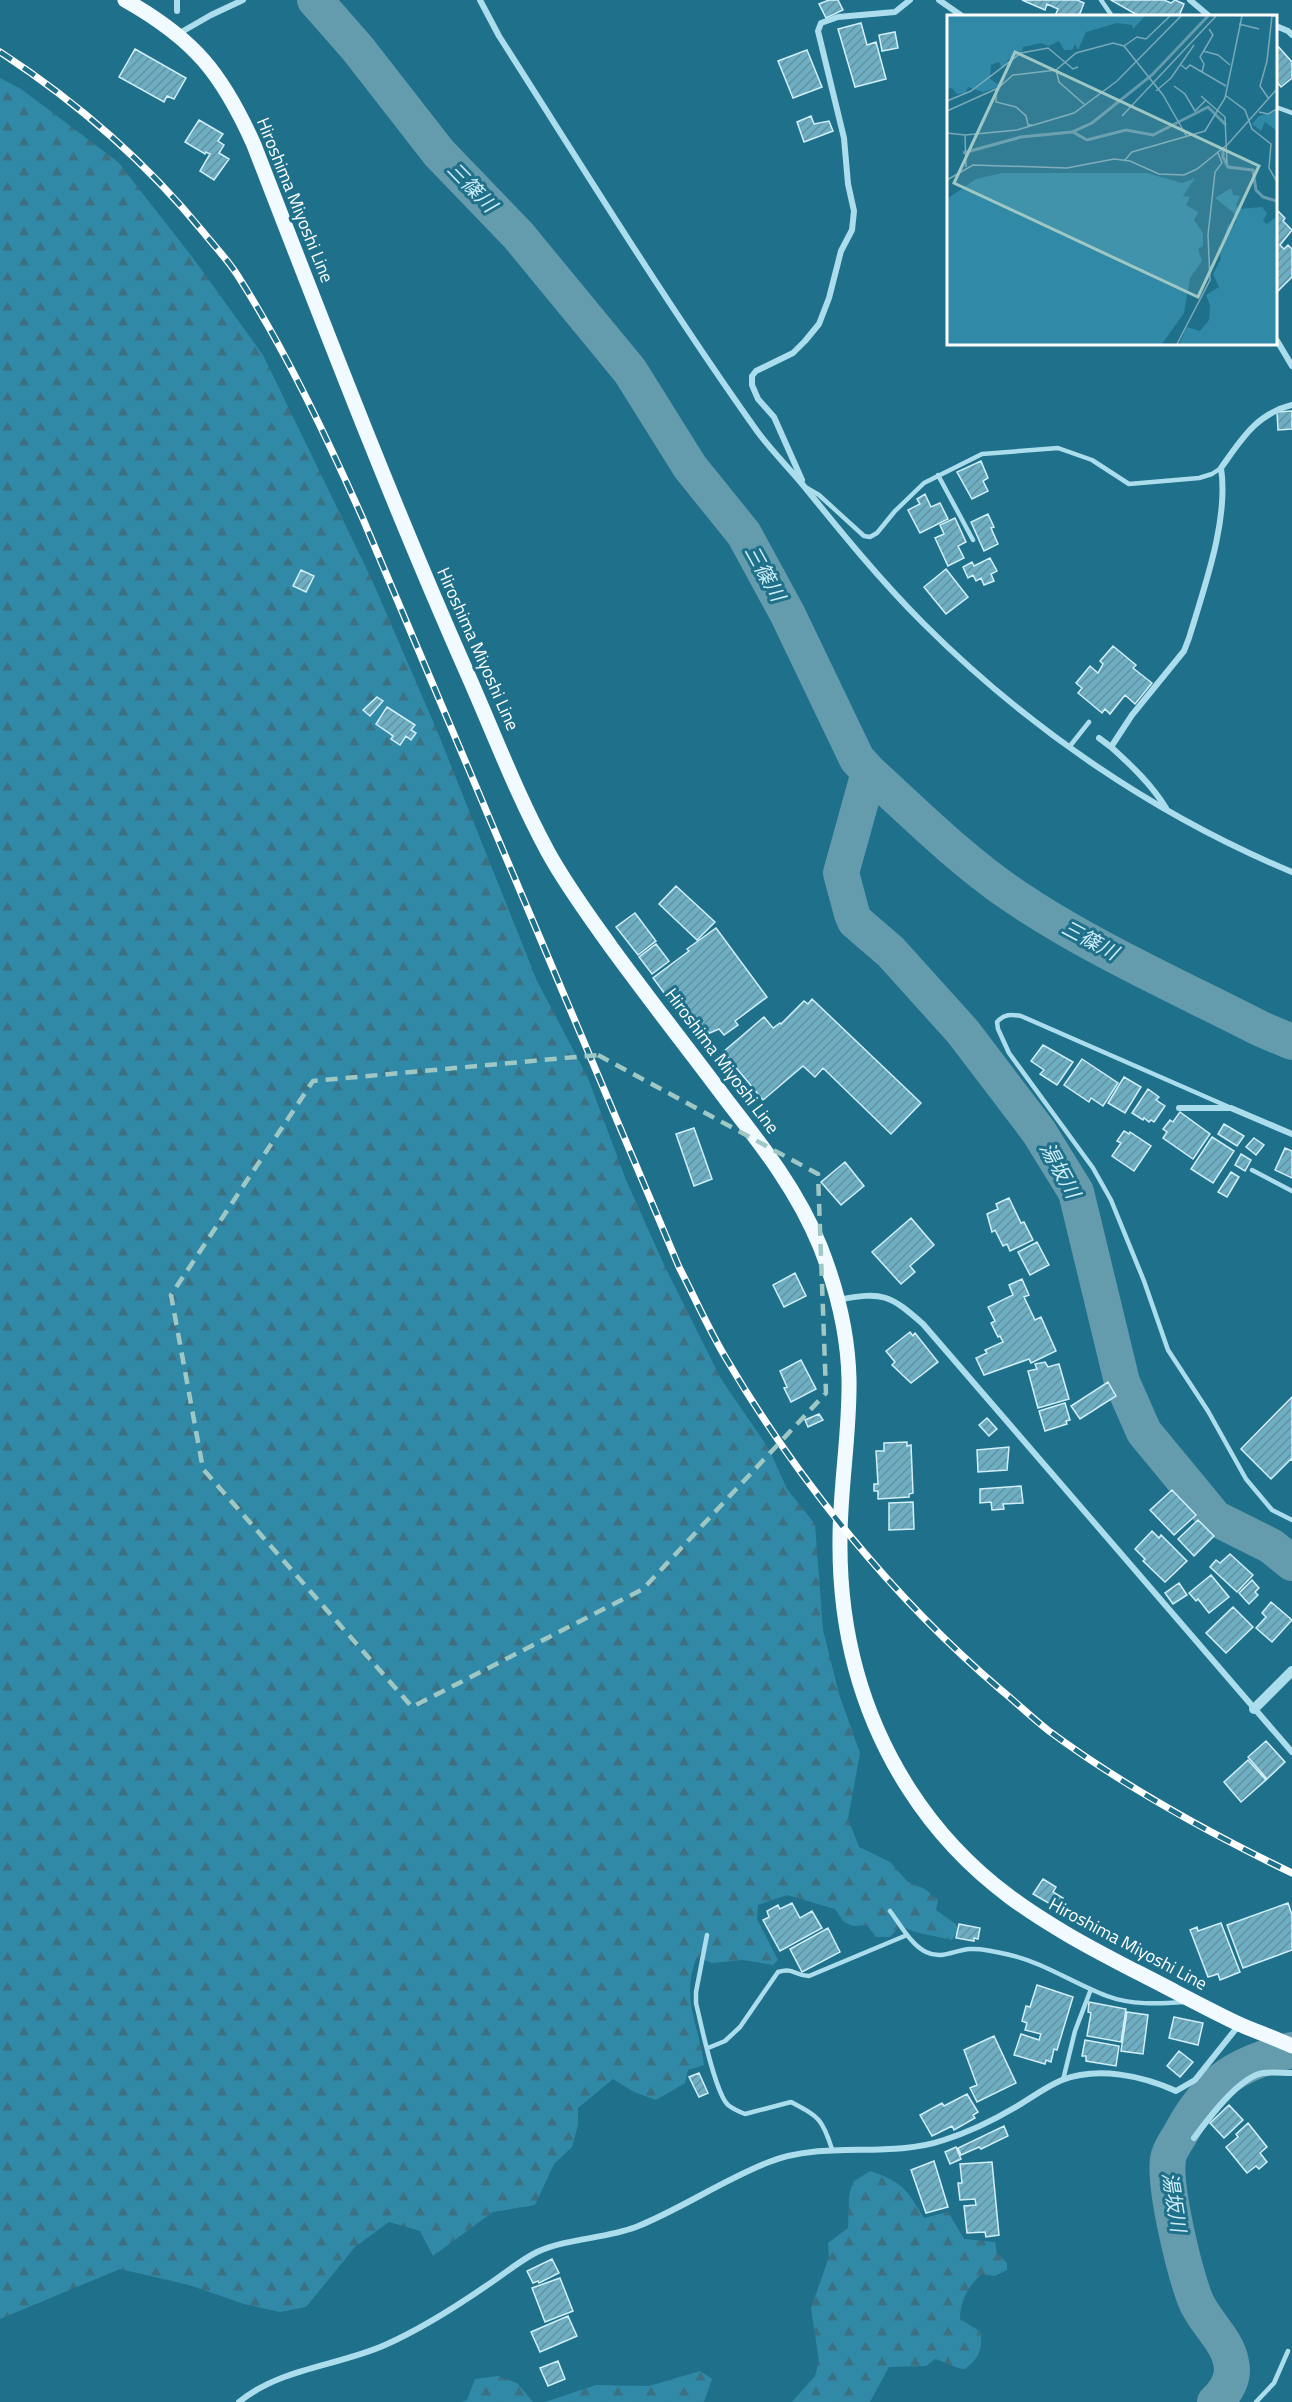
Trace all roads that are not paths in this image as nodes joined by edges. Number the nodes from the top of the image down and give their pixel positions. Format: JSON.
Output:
{"nodes":[{"id":1,"x":125,"y":0,"type":"edge"},
{"id":2,"x":177,"y":0,"type":"edge"},
{"id":3,"x":243,"y":0,"type":"edge"},
{"id":4,"x":480,"y":0,"type":"edge"},
{"id":5,"x":910,"y":0,"type":"edge"},
{"id":6,"x":939,"y":0,"type":"edge"},
{"id":7,"x":1101,"y":0,"type":"edge"},
{"id":8,"x":1190,"y":0,"type":"edge"},
{"id":9,"x":177,"y":11,"type":"dead end"},
{"id":10,"x":961,"y":15,"type":"edge"},
{"id":11,"x":1111,"y":15,"type":"edge"},
{"id":12,"x":1208,"y":15,"type":"edge"},
{"id":13,"x":1277,"y":27,"type":"edge"},
{"id":14,"x":178,"y":34,"type":"junction"},
{"id":15,"x":1292,"y":35,"type":"edge"},
{"id":16,"x":1277,"y":108,"type":"edge"},
{"id":17,"x":1292,"y":113,"type":"edge"},
{"id":18,"x":1277,"y":342,"type":"edge"},
{"id":19,"x":1292,"y":366,"type":"edge"},
{"id":20,"x":1292,"y":405,"type":"edge"},
{"id":21,"x":1221,"y":468,"type":"junction"},
{"id":22,"x":938,"y":475,"type":"junction"},
{"id":23,"x":804,"y":487,"type":"junction"},
{"id":24,"x":974,"y":540,"type":"dead end"},
{"id":25,"x":1089,"y":722,"type":"dead end"},
{"id":26,"x":1099,"y":738,"type":"dead end"},
{"id":27,"x":1070,"y":746,"type":"junction"},
{"id":28,"x":1111,"y":747,"type":"junction"},
{"id":29,"x":1166,"y":809,"type":"junction"},
{"id":30,"x":1292,"y":873,"type":"edge"},
{"id":31,"x":1179,"y":1108,"type":"dead end"},
{"id":32,"x":1232,"y":1108,"type":"junction"},
{"id":33,"x":1292,"y":1134,"type":"edge"},
{"id":34,"x":1252,"y":1170,"type":"dead end"},
{"id":35,"x":1292,"y":1191,"type":"edge"},
{"id":36,"x":838,"y":1300,"type":"junction"},
{"id":37,"x":1292,"y":1520,"type":"edge"},
{"id":38,"x":1292,"y":1671,"type":"edge"},
{"id":39,"x":1254,"y":1709,"type":"junction"},
{"id":40,"x":1292,"y":1752,"type":"edge"},
{"id":41,"x":890,"y":1911,"type":"dead end"},
{"id":42,"x":707,"y":1935,"type":"dead end"},
{"id":43,"x":907,"y":1935,"type":"junction"},
{"id":44,"x":1091,"y":1989,"type":"junction"},
{"id":45,"x":1195,"y":2001,"type":"junction"},
{"id":46,"x":1240,"y":2024,"type":"junction"},
{"id":47,"x":1292,"y":2046,"type":"edge"},
{"id":48,"x":708,"y":2048,"type":"junction"},
{"id":49,"x":1292,"y":2073,"type":"edge"},
{"id":50,"x":1064,"y":2080,"type":"junction"},
{"id":51,"x":1194,"y":2138,"type":"dead end"},
{"id":52,"x":832,"y":2149,"type":"junction"},
{"id":53,"x":1288,"y":2351,"type":"dead end"},
{"id":54,"x":239,"y":2402,"type":"edge"},
{"id":55,"x":1256,"y":2402,"type":"edge"}],
"edges":[{"from":1,"to":14,"type":"main road","name":"Hiroshima Miyoshi Line"},
{"from":2,"to":9,"type":"street"},
{"from":3,"to":14,"type":"street"},
{"from":4,"to":23,"type":"street"},
{"from":5,"to":23,"type":"street"},
{"from":6,"to":10,"type":"street"},
{"from":7,"to":11,"type":"lane"},
{"from":8,"to":12,"type":"street"},
{"from":13,"to":15,"type":"street"},
{"from":14,"to":36,"type":"main road","name":"Hiroshima Miyoshi Line"},
{"from":16,"to":17,"type":"lane"},
{"from":18,"to":19,"type":"street"},
{"from":20,"to":21,"type":"street"},
{"from":21,"to":22,"type":"lane"},
{"from":21,"to":28,"type":"street"},
{"from":22,"to":23,"type":"lane"},
{"from":22,"to":24,"type":"lane"},
{"from":23,"to":27,"type":"street"},
{"from":25,"to":27,"type":"lane"},
{"from":26,"to":28,"type":"street"},
{"from":27,"to":29,"type":"street"},
{"from":28,"to":29,"type":"street"},
{"from":29,"to":30,"type":"street"},
{"from":31,"to":32,"type":"street"},
{"from":32,"to":33,"type":"street"},
{"from":32,"to":37,"type":"lane"},
{"from":34,"to":35,"type":"lane"},
{"from":36,"to":39,"type":"street"},
{"from":36,"to":45,"type":"main road","name":"Hiroshima Miyoshi Line"},
{"from":38,"to":39,"type":"street"},
{"from":39,"to":40,"type":"street"},
{"from":41,"to":43,"type":"lane"},
{"from":42,"to":48,"type":"lane"},
{"from":43,"to":44,"type":"lane"},
{"from":43,"to":48,"type":"lane"},
{"from":44,"to":45,"type":"lane"},
{"from":44,"to":50,"type":"lane"},
{"from":45,"to":46,"type":"main road","name":"Hiroshima Miyoshi Line"},
{"from":46,"to":47,"type":"main road","name":"Hiroshima Miyoshi Line"},
{"from":46,"to":50,"type":"street"},
{"from":48,"to":52,"type":"lane"},
{"from":49,"to":51,"type":"street"},
{"from":50,"to":52,"type":"street"},
{"from":52,"to":54,"type":"street"},
{"from":53,"to":55,"type":"lane"}]}
